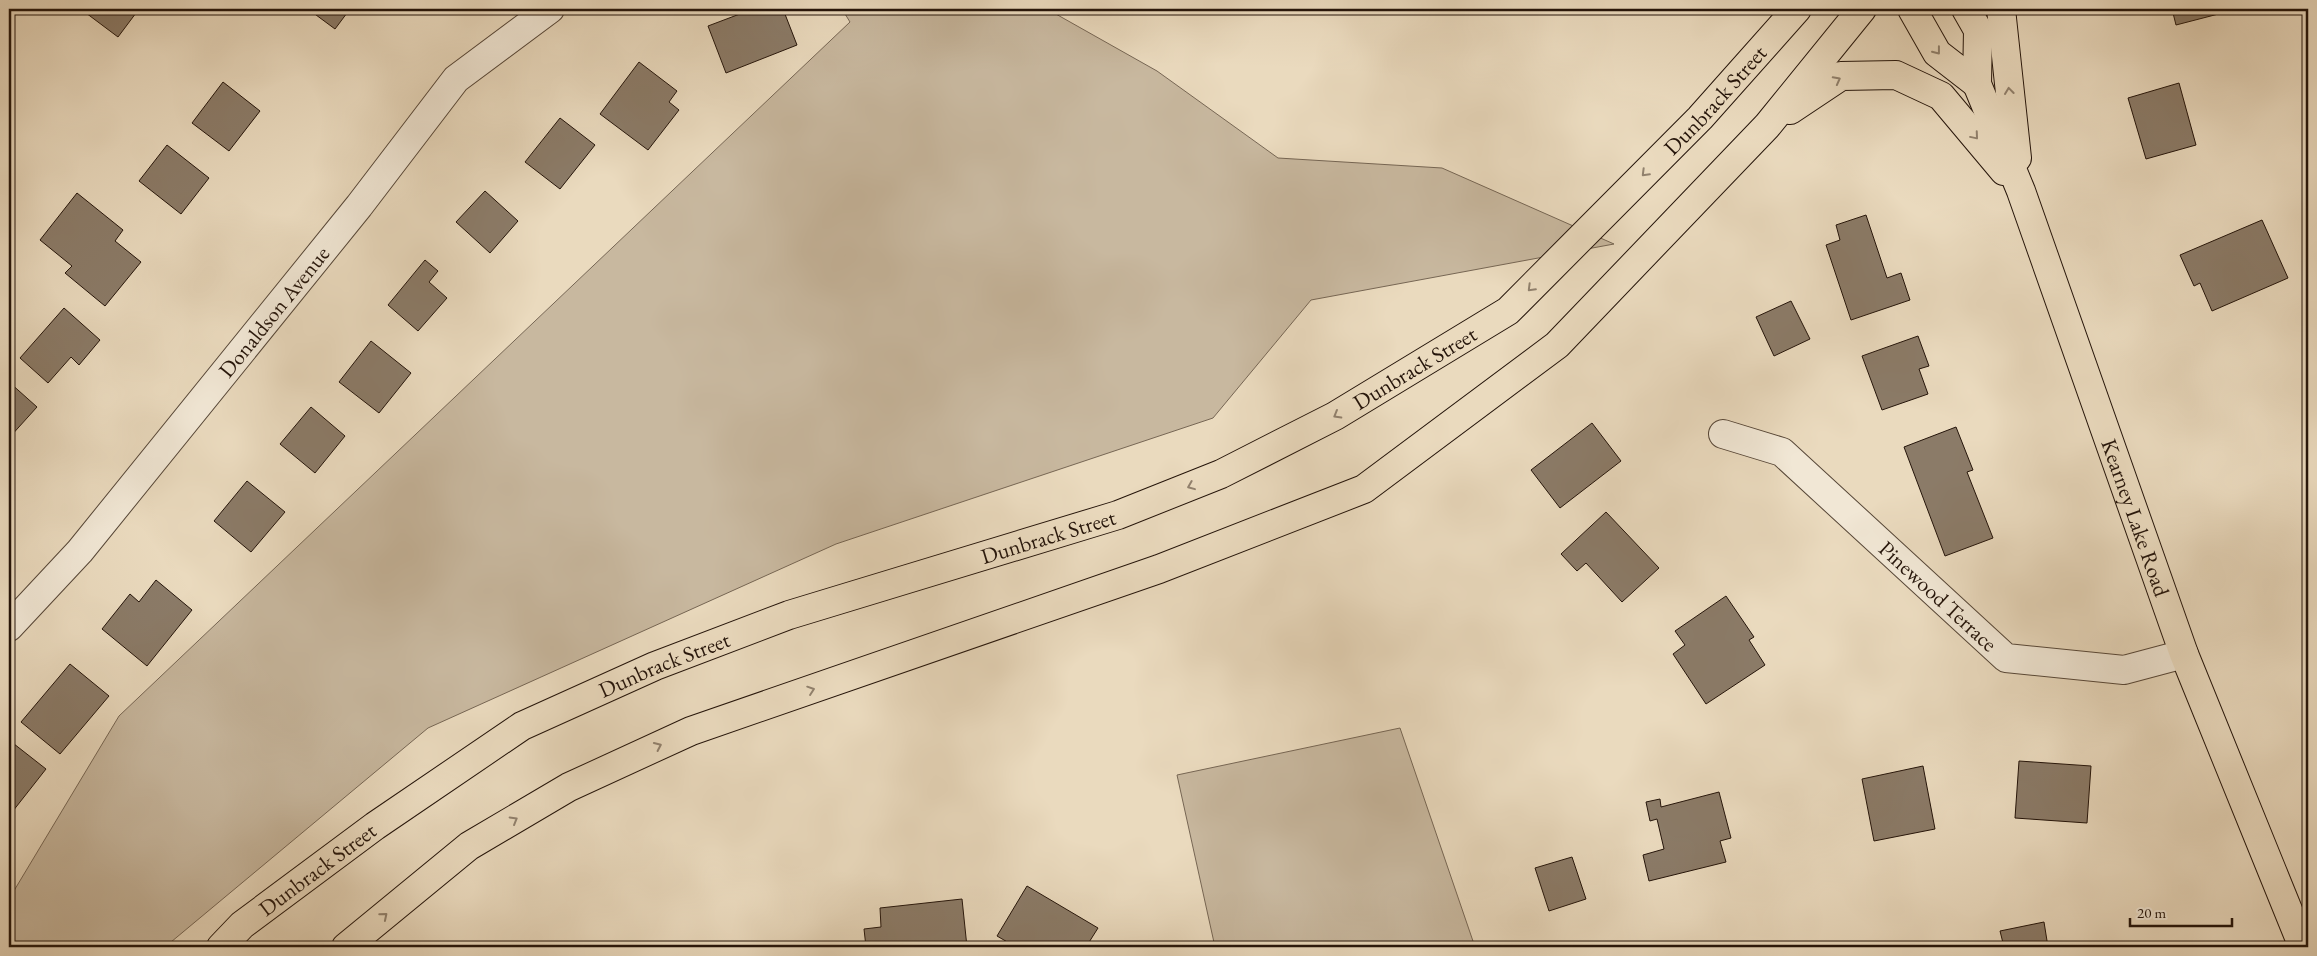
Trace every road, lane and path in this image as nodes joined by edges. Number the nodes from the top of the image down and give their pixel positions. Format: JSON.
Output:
{"nodes":[{"id":1,"x":550,"y":9,"type":"edge"},
{"id":2,"x":1797,"y":9,"type":"edge"},
{"id":3,"x":1862,"y":9,"type":"edge"},
{"id":4,"x":1912,"y":9,"type":"edge"},
{"id":5,"x":1966,"y":9,"type":"edge"},
{"id":6,"x":2000,"y":9,"type":"edge"},
{"id":7,"x":1977,"y":84,"type":"junction"},
{"id":8,"x":1767,"y":126,"type":"junction"},
{"id":9,"x":2021,"y":192,"type":"junction"},
{"id":10,"x":1723,"y":434,"type":"dead end"},
{"id":11,"x":9,"y":627,"type":"edge"},
{"id":12,"x":2184,"y":654,"type":"junction"},
{"id":13,"x":221,"y":947,"type":"edge"},
{"id":14,"x":346,"y":947,"type":"edge"},
{"id":15,"x":2303,"y":947,"type":"edge"}],
"edges":[{"from":1,"to":11,"type":"street","name":"Donaldson Avenue"},
{"from":2,"to":13,"type":"main road","name":"Dunbrack Street","one_way":true},
{"from":3,"to":8,"type":"main road"},
{"from":4,"to":7,"type":"main road","one_way":true},
{"from":5,"to":7,"type":"main road","name":"Kearney Lake Road"},
{"from":9,"to":6,"type":"main road","one_way":true},
{"from":7,"to":9,"type":"main road","name":"Kearney Lake Road"},
{"from":8,"to":9,"type":"main road","one_way":true},
{"from":14,"to":8,"type":"main road","one_way":true},
{"from":9,"to":12,"type":"main road","name":"Kearney Lake Road"},
{"from":10,"to":12,"type":"street","name":"Pinewood Terrace"},
{"from":12,"to":15,"type":"main road","name":"Kearney Lake Road"}]}
